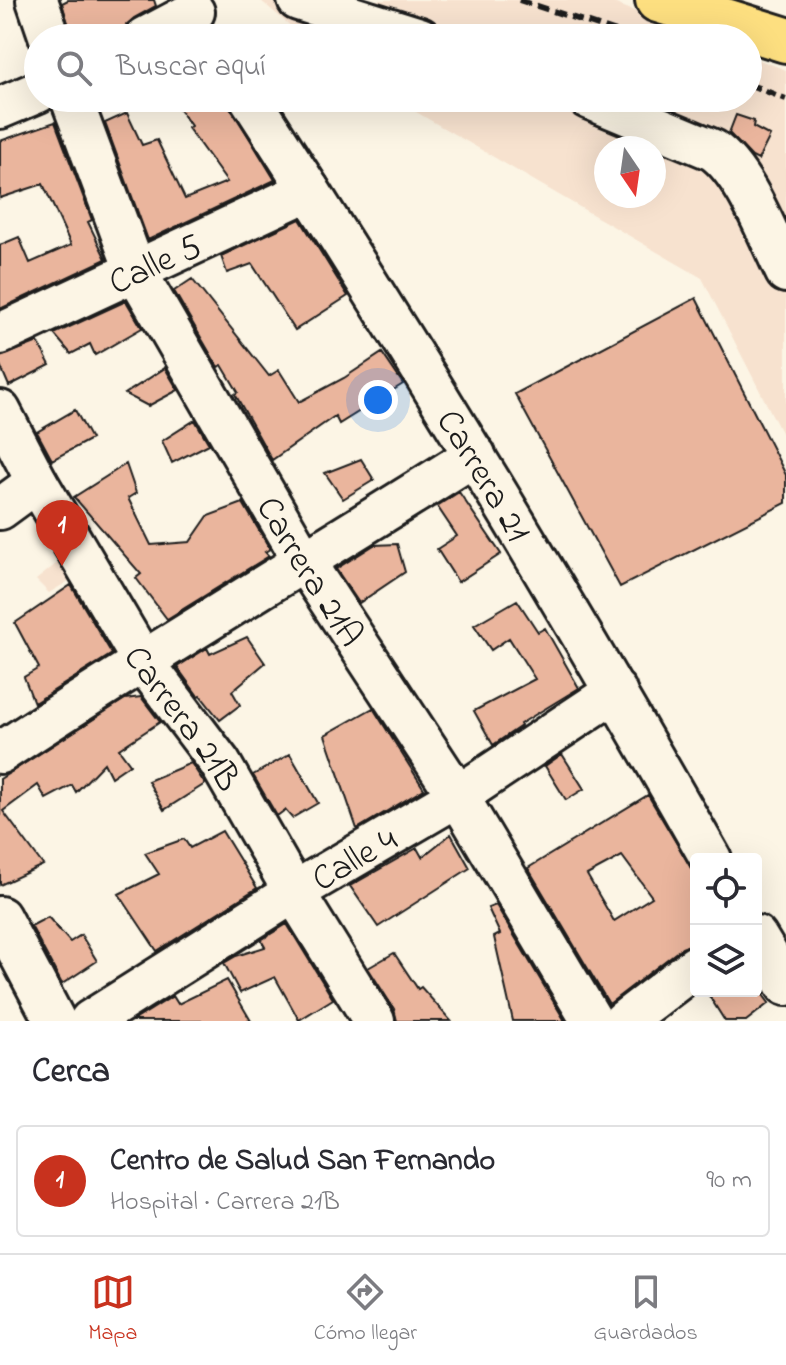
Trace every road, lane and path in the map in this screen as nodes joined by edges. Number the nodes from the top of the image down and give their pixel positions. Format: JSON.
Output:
{"nodes":[{"id":1,"x":37,"y":0,"type":"edge"},
{"id":2,"x":298,"y":0,"type":"edge"},
{"id":3,"x":658,"y":0,"type":"edge"},
{"id":4,"x":45,"y":24,"type":"edge"},
{"id":5,"x":375,"y":24,"type":"edge"},
{"id":6,"x":735,"y":24,"type":"edge"},
{"id":7,"x":762,"y":32,"type":"edge"},
{"id":8,"x":786,"y":40,"type":"edge"},
{"id":9,"x":24,"y":98,"type":"edge"},
{"id":10,"x":0,"y":108,"type":"edge"},
{"id":11,"x":76,"y":112,"type":"edge"},
{"id":12,"x":259,"y":112,"type":"edge"},
{"id":13,"x":622,"y":112,"type":"edge"},
{"id":14,"x":309,"y":190,"type":"junction"},
{"id":15,"x":135,"y":270,"type":"junction"},
{"id":16,"x":786,"y":272,"type":"edge"},
{"id":17,"x":0,"y":334,"type":"edge"},
{"id":18,"x":0,"y":411,"type":"edge"},
{"id":19,"x":475,"y":455,"type":"junction"},
{"id":20,"x":37,"y":482,"type":"junction"},
{"id":21,"x":0,"y":509,"type":"edge"},
{"id":22,"x":305,"y":563,"type":"junction"},
{"id":23,"x":142,"y":660,"type":"junction"},
{"id":24,"x":616,"y":691,"type":"junction"},
{"id":25,"x":0,"y":753,"type":"edge"},
{"id":26,"x":458,"y":796,"type":"junction"},
{"id":27,"x":708,"y":853,"type":"edge"},
{"id":28,"x":294,"y":892,"type":"junction"},
{"id":29,"x":0,"y":919,"type":"edge"},
{"id":30,"x":762,"y":946,"type":"edge"},
{"id":31,"x":690,"y":971,"type":"edge"},
{"id":32,"x":786,"y":985,"type":"edge"},
{"id":33,"x":55,"y":1021,"type":"edge"},
{"id":34,"x":90,"y":1021,"type":"edge"},
{"id":35,"x":374,"y":1021,"type":"edge"},
{"id":36,"x":592,"y":1021,"type":"edge"},
{"id":37,"x":624,"y":1021,"type":"edge"}],
"edges":[{"from":1,"to":4,"type":"street"},
{"from":2,"to":5,"type":"street"},
{"from":3,"to":6,"type":"main road"},
{"from":7,"to":8,"type":"main road"},
{"from":9,"to":10,"type":"street"},
{"from":11,"to":15,"type":"street","name":"Carrera 21A"},
{"from":12,"to":14,"type":"street","name":"Carrera 21"},
{"from":13,"to":16,"type":"street"},
{"from":14,"to":15,"type":"street","name":"Calle 5"},
{"from":14,"to":19,"type":"street","name":"Carrera 21"},
{"from":15,"to":17,"type":"street","name":"Calle 5"},
{"from":15,"to":22,"type":"street","name":"Carrera 21A"},
{"from":18,"to":20,"type":"street","name":"Carrera 21B"},
{"from":19,"to":22,"type":"street"},
{"from":19,"to":24,"type":"street","name":"Carrera 21"},
{"from":20,"to":21,"type":"street"},
{"from":20,"to":23,"type":"street","name":"Carrera 21B"},
{"from":22,"to":23,"type":"street"},
{"from":22,"to":26,"type":"street","name":"Carrera 21A"},
{"from":23,"to":25,"type":"street"},
{"from":23,"to":28,"type":"street","name":"Carrera 21B"},
{"from":24,"to":26,"type":"street","name":"Calle 4"},
{"from":24,"to":27,"type":"street","name":"Carrera 21"},
{"from":26,"to":28,"type":"street","name":"Calle 4"},
{"from":26,"to":36,"type":"street","name":"Carrera 21A"},
{"from":28,"to":34,"type":"street","name":"Calle 4"},
{"from":28,"to":35,"type":"street","name":"Carrera 21B"},
{"from":29,"to":33,"type":"street"},
{"from":30,"to":32,"type":"street"},
{"from":31,"to":37,"type":"street"}]}
